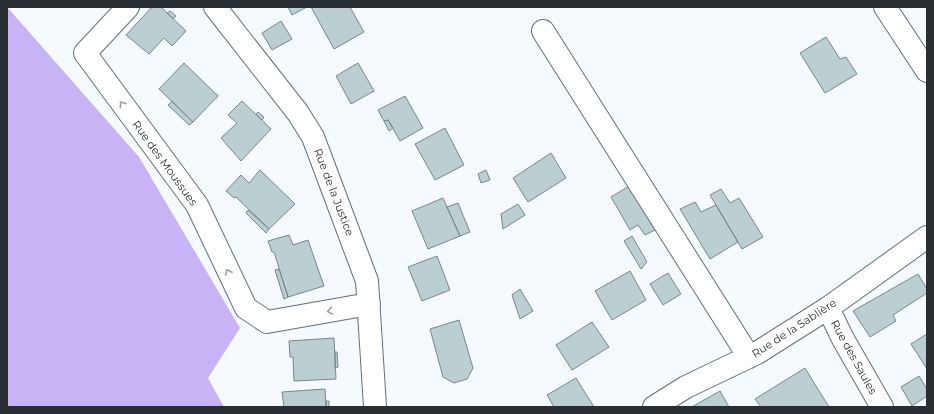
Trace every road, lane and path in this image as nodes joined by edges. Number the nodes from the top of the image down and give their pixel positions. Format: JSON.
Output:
{"nodes":[{"id":1,"x":128,"y":7,"type":"edge"},
{"id":2,"x":215,"y":7,"type":"edge"},
{"id":3,"x":885,"y":7,"type":"edge"},
{"id":4,"x":543,"y":31,"type":"dead end"},
{"id":5,"x":924,"y":62,"type":"edge"},
{"id":6,"x":927,"y":237,"type":"edge"},
{"id":7,"x":369,"y":304,"type":"junction"},
{"id":8,"x":828,"y":308,"type":"junction"},
{"id":9,"x":749,"y":357,"type":"junction"},
{"id":10,"x":375,"y":407,"type":"edge"},
{"id":11,"x":654,"y":407,"type":"edge"},
{"id":12,"x":882,"y":407,"type":"edge"}],
"edges":[{"from":7,"to":1,"type":"street","name":"Rue des Moussues","one_way":true},
{"from":2,"to":7,"type":"street","name":"Rue de la Justice"},
{"from":3,"to":5,"type":"street"},
{"from":4,"to":9,"type":"street"},
{"from":6,"to":8,"type":"street","name":"Rue de la Sablière"},
{"from":7,"to":10,"type":"street","name":"Rue de la Justice"},
{"from":8,"to":9,"type":"street","name":"Rue de la Sablière"},
{"from":8,"to":12,"type":"street","name":"Rue des Saules"},
{"from":9,"to":11,"type":"street","name":"Rue de la Sablière"}]}
